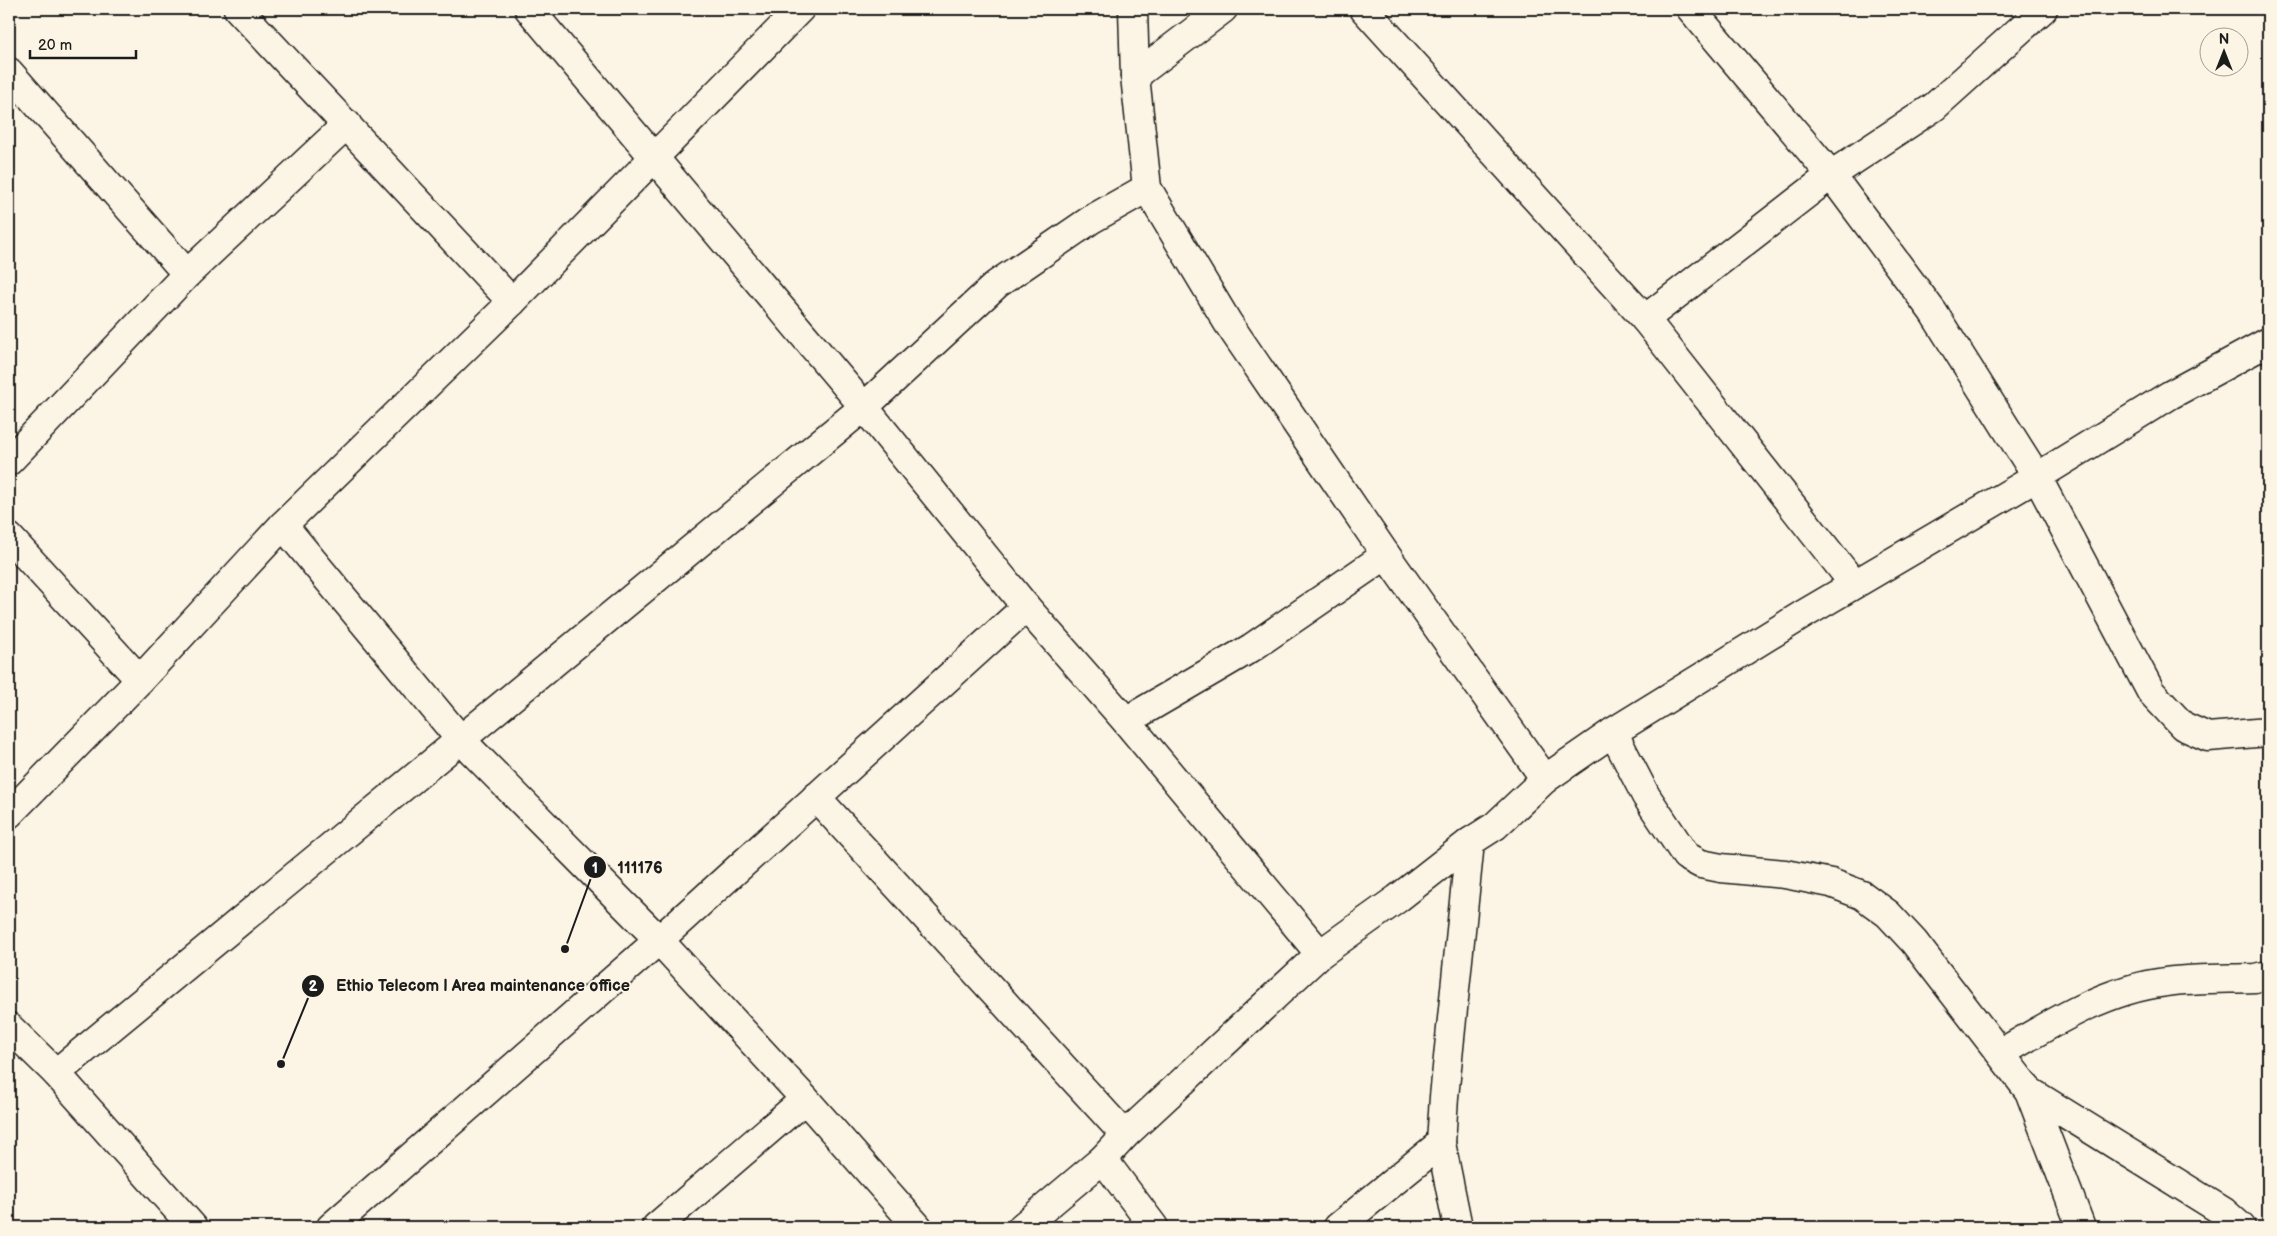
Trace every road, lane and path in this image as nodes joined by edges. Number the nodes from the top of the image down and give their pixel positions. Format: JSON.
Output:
{"nodes":[{"id":1,"x":238,"y":9,"type":"edge"},
{"id":2,"x":529,"y":9,"type":"edge"},
{"id":3,"x":800,"y":9,"type":"edge"},
{"id":4,"x":1132,"y":9,"type":"edge"},
{"id":5,"x":1223,"y":9,"type":"edge"},
{"id":6,"x":1364,"y":9,"type":"edge"},
{"id":7,"x":1691,"y":9,"type":"edge"},
{"id":8,"x":2043,"y":9,"type":"edge"},
{"id":9,"x":9,"y":72,"type":"edge"},
{"id":10,"x":1136,"y":76,"type":"junction"},
{"id":11,"x":347,"y":124,"type":"junction"},
{"id":12,"x":654,"y":158,"type":"junction"},
{"id":13,"x":1831,"y":176,"type":"junction"},
{"id":14,"x":1147,"y":188,"type":"junction"},
{"id":15,"x":187,"y":274,"type":"junction"},
{"id":16,"x":512,"y":302,"type":"junction"},
{"id":17,"x":1645,"y":319,"type":"junction"},
{"id":18,"x":2268,"y":342,"type":"edge"},
{"id":19,"x":864,"y":407,"type":"junction"},
{"id":20,"x":9,"y":461,"type":"edge"},
{"id":21,"x":2037,"y":477,"type":"junction"},
{"id":22,"x":283,"y":525,"type":"junction"},
{"id":23,"x":9,"y":537,"type":"edge"},
{"id":24,"x":1386,"y":555,"type":"junction"},
{"id":25,"x":1854,"y":584,"type":"junction"},
{"id":26,"x":1026,"y":607,"type":"junction"},
{"id":27,"x":140,"y":680,"type":"junction"},
{"id":28,"x":1126,"y":720,"type":"junction"},
{"id":29,"x":1613,"y":732,"type":"junction"},
{"id":30,"x":2268,"y":732,"type":"edge"},
{"id":31,"x":460,"y":739,"type":"junction"},
{"id":32,"x":1545,"y":779,"type":"junction"},
{"id":33,"x":816,"y":797,"type":"junction"},
{"id":34,"x":9,"y":814,"type":"edge"},
{"id":35,"x":1470,"y":842,"type":"junction"},
{"id":36,"x":659,"y":940,"type":"junction"},
{"id":37,"x":1320,"y":954,"type":"junction"},
{"id":38,"x":2268,"y":975,"type":"edge"},
{"id":39,"x":9,"y":1027,"type":"edge"},
{"id":40,"x":2001,"y":1053,"type":"junction"},
{"id":41,"x":56,"y":1073,"type":"junction"},
{"id":42,"x":2029,"y":1091,"type":"junction"},
{"id":43,"x":805,"y":1100,"type":"junction"},
{"id":44,"x":1125,"y":1134,"type":"junction"},
{"id":45,"x":1441,"y":1143,"type":"junction"},
{"id":46,"x":1104,"y":1158,"type":"junction"},
{"id":47,"x":193,"y":1227,"type":"edge"},
{"id":48,"x":331,"y":1227,"type":"edge"},
{"id":49,"x":656,"y":1227,"type":"edge"},
{"id":50,"x":918,"y":1227,"type":"edge"},
{"id":51,"x":1022,"y":1227,"type":"edge"},
{"id":52,"x":1154,"y":1227,"type":"edge"},
{"id":53,"x":1338,"y":1227,"type":"edge"},
{"id":54,"x":1458,"y":1227,"type":"edge"},
{"id":55,"x":2081,"y":1227,"type":"edge"},
{"id":56,"x":2241,"y":1227,"type":"edge"}],
"edges":[{"from":1,"to":11,"type":"street"},
{"from":2,"to":12,"type":"street"},
{"from":3,"to":12,"type":"street"},
{"from":4,"to":10,"type":"street"},
{"from":5,"to":10,"type":"street"},
{"from":6,"to":17,"type":"street"},
{"from":7,"to":13,"type":"street"},
{"from":8,"to":13,"type":"street"},
{"from":9,"to":15,"type":"street"},
{"from":10,"to":14,"type":"street"},
{"from":11,"to":15,"type":"street"},
{"from":11,"to":16,"type":"street"},
{"from":12,"to":16,"type":"street"},
{"from":12,"to":19,"type":"street"},
{"from":13,"to":17,"type":"street"},
{"from":13,"to":21,"type":"street"},
{"from":14,"to":19,"type":"street"},
{"from":14,"to":24,"type":"street"},
{"from":15,"to":20,"type":"street"},
{"from":16,"to":22,"type":"street"},
{"from":17,"to":25,"type":"street"},
{"from":18,"to":21,"type":"street"},
{"from":19,"to":26,"type":"street"},
{"from":19,"to":31,"type":"street"},
{"from":21,"to":25,"type":"street"},
{"from":21,"to":30,"type":"street"},
{"from":22,"to":27,"type":"street"},
{"from":22,"to":31,"type":"street"},
{"from":23,"to":27,"type":"street"},
{"from":24,"to":28,"type":"street"},
{"from":24,"to":32,"type":"street"},
{"from":25,"to":29,"type":"street"},
{"from":26,"to":28,"type":"street"},
{"from":26,"to":33,"type":"street"},
{"from":27,"to":34,"type":"street"},
{"from":28,"to":37,"type":"street"},
{"from":29,"to":32,"type":"street"},
{"from":29,"to":40,"type":"street"},
{"from":31,"to":36,"type":"street"},
{"from":31,"to":41,"type":"street"},
{"from":32,"to":35,"type":"street"},
{"from":33,"to":36,"type":"street"},
{"from":33,"to":44,"type":"street"},
{"from":35,"to":37,"type":"street"},
{"from":35,"to":45,"type":"street"},
{"from":36,"to":43,"type":"street"},
{"from":36,"to":48,"type":"street"},
{"from":37,"to":44,"type":"street"},
{"from":38,"to":40,"type":"street"},
{"from":39,"to":41,"type":"street"},
{"from":40,"to":42,"type":"street"},
{"from":41,"to":47,"type":"street"},
{"from":42,"to":55,"type":"street"},
{"from":42,"to":56,"type":"street"},
{"from":43,"to":49,"type":"street"},
{"from":43,"to":50,"type":"street"},
{"from":44,"to":46,"type":"street"},
{"from":45,"to":53,"type":"street"},
{"from":45,"to":54,"type":"street"},
{"from":46,"to":51,"type":"street"},
{"from":46,"to":52,"type":"street"}]}
